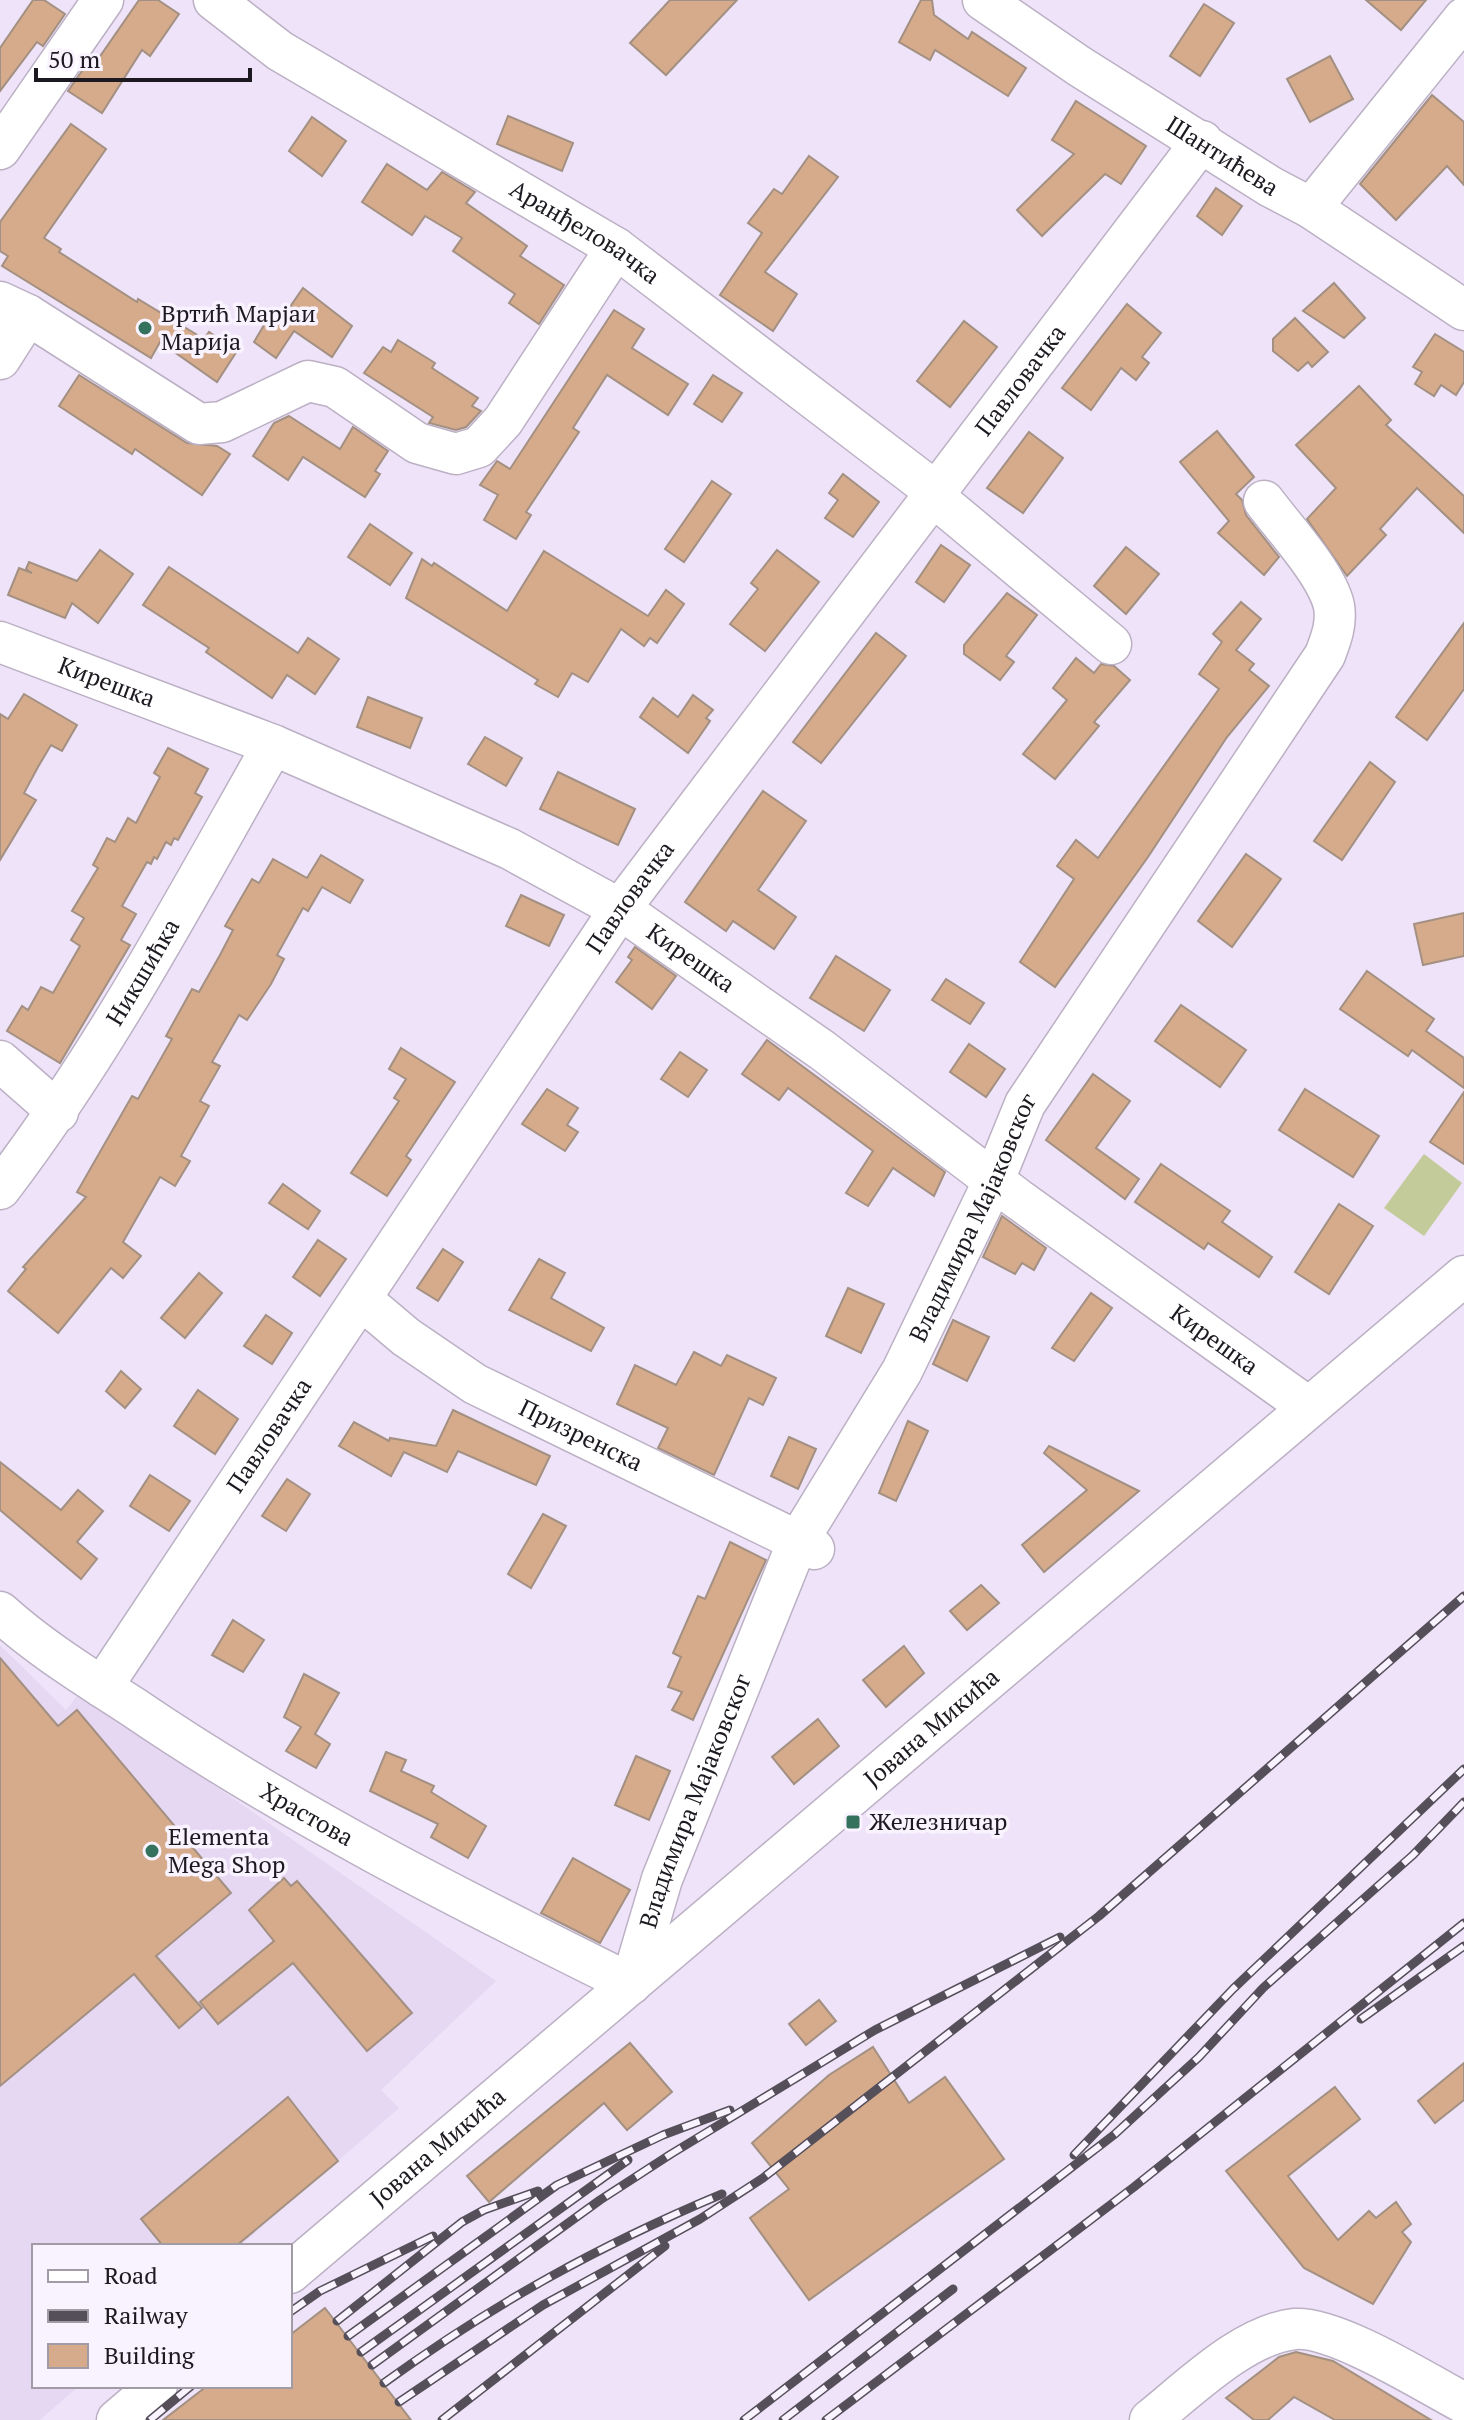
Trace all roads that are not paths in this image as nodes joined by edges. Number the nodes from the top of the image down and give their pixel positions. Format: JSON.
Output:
{"nodes":[{"id":1,"x":103,"y":0,"type":"edge"},
{"id":2,"x":214,"y":0,"type":"edge"},
{"id":3,"x":983,"y":0,"type":"edge"},
{"id":4,"x":1464,"y":18,"type":"edge"},
{"id":5,"x":1202,"y":141,"type":"junction"},
{"id":6,"x":0,"y":149,"type":"edge"},
{"id":7,"x":1311,"y":208,"type":"junction"},
{"id":8,"x":616,"y":248,"type":"junction"},
{"id":9,"x":14,"y":309,"type":"edge"},
{"id":10,"x":1464,"y":310,"type":"edge"},
{"id":11,"x":0,"y":359,"type":"edge"},
{"id":12,"x":934,"y":494,"type":"junction"},
{"id":13,"x":1264,"y":501,"type":"dead end"},
{"id":14,"x":1,"y":644,"type":"edge"},
{"id":15,"x":1111,"y":644,"type":"dead end"},
{"id":16,"x":273,"y":745,"type":"junction"},
{"id":17,"x":620,"y":909,"type":"junction"},
{"id":18,"x":0,"y":1061,"type":"edge"},
{"id":19,"x":58,"y":1112,"type":"junction"},
{"id":20,"x":994,"y":1180,"type":"junction"},
{"id":21,"x":0,"y":1189,"type":"edge"},
{"id":22,"x":1464,"y":1276,"type":"edge"},
{"id":23,"x":361,"y":1299,"type":"junction"},
{"id":24,"x":1308,"y":1407,"type":"junction"},
{"id":25,"x":806,"y":1545,"type":"junction"},
{"id":26,"x":0,"y":1612,"type":"edge"},
{"id":27,"x":102,"y":1687,"type":"junction"},
{"id":28,"x":631,"y":1984,"type":"junction"},
{"id":29,"x":292,"y":2271,"type":"edge"},
{"id":30,"x":155,"y":2388,"type":"edge"},
{"id":31,"x":1464,"y":2403,"type":"edge"},
{"id":32,"x":117,"y":2420,"type":"edge"},
{"id":33,"x":1150,"y":2420,"type":"edge"}],
"edges":[{"from":1,"to":6,"type":"street"},
{"from":2,"to":8,"type":"street","name":"Аранђеловачка"},
{"from":3,"to":5,"type":"street","name":"Шантићева"},
{"from":4,"to":7,"type":"street"},
{"from":5,"to":7,"type":"street","name":"Шантићева"},
{"from":5,"to":12,"type":"street","name":"Павловачка"},
{"from":7,"to":10,"type":"street","name":"Шантићева"},
{"from":8,"to":9,"type":"street"},
{"from":8,"to":12,"type":"street","name":"Аранђеловачка"},
{"from":9,"to":11,"type":"street"},
{"from":12,"to":15,"type":"street","name":"Аранђеловачка"},
{"from":12,"to":17,"type":"street","name":"Павловачка"},
{"from":13,"to":20,"type":"street","name":"Владимира Мајаковског"},
{"from":14,"to":16,"type":"street","name":"Кирешка"},
{"from":16,"to":17,"type":"street","name":"Кирешка"},
{"from":16,"to":19,"type":"street","name":"Никшићка"},
{"from":17,"to":20,"type":"street","name":"Кирешка"},
{"from":17,"to":23,"type":"street","name":"Павловачка"},
{"from":18,"to":19,"type":"street"},
{"from":19,"to":21,"type":"street","name":"Никшићка"},
{"from":20,"to":24,"type":"street","name":"Кирешка"},
{"from":20,"to":25,"type":"street","name":"Владимира Мајаковског"},
{"from":22,"to":24,"type":"street","name":"Јована Микића"},
{"from":23,"to":25,"type":"street","name":"Призренска"},
{"from":23,"to":27,"type":"street","name":"Павловачка"},
{"from":24,"to":28,"type":"street","name":"Јована Микића"},
{"from":25,"to":28,"type":"street","name":"Владимира Мајаковског"},
{"from":26,"to":27,"type":"street","name":"Храстова"},
{"from":27,"to":28,"type":"street","name":"Храстова"},
{"from":28,"to":29,"type":"street","name":"Јована Микића"},
{"from":30,"to":32,"type":"street"},
{"from":31,"to":33,"type":"street"}]}
